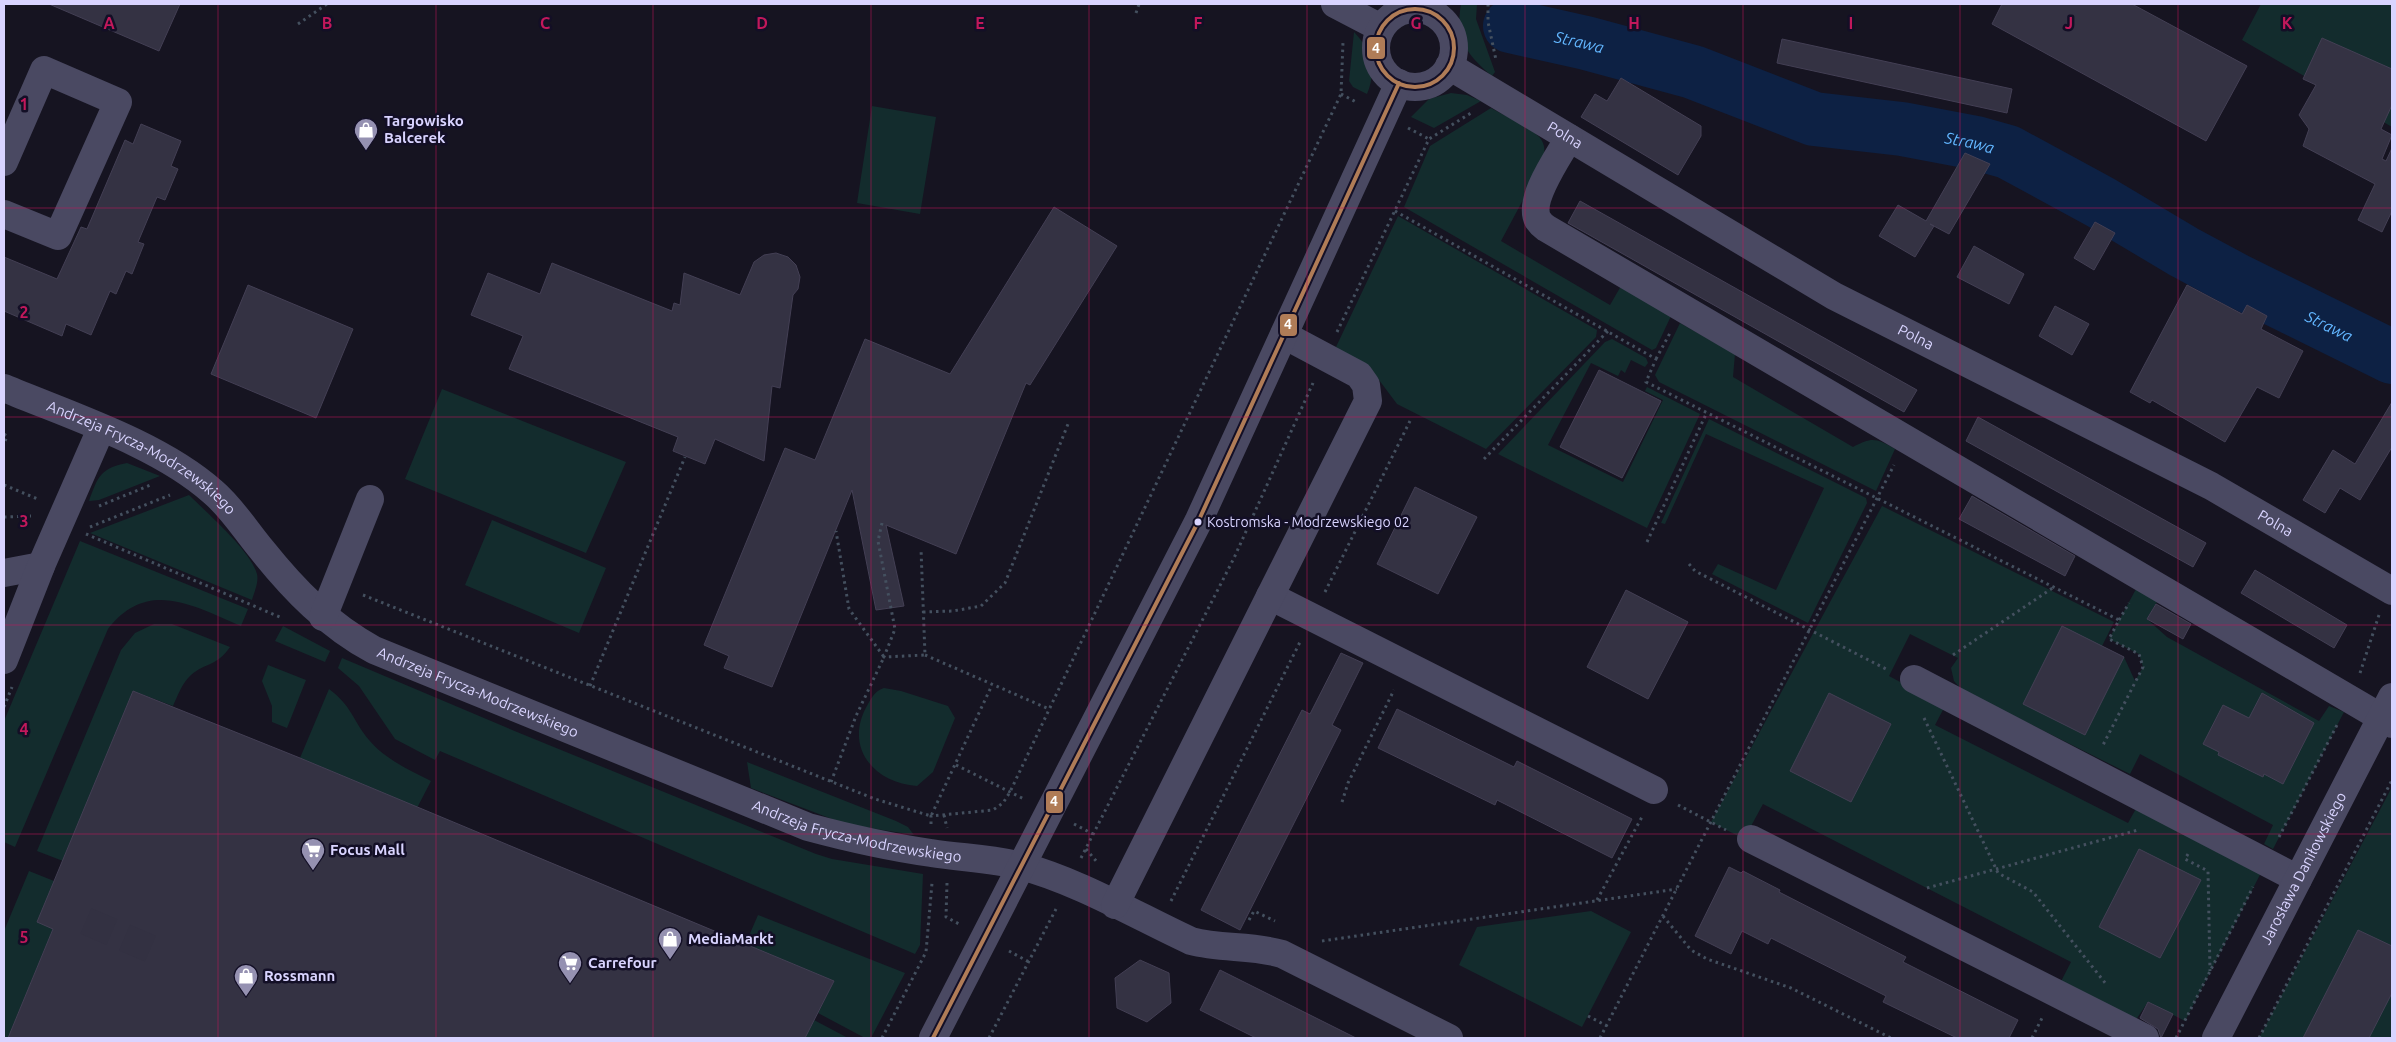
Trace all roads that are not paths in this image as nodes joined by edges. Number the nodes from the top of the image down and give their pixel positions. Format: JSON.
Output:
{"nodes":[{"id":1,"x":1343,"y":8,"type":"edge"},
{"id":2,"x":1431,"y":8,"type":"edge"},
{"id":3,"x":1381,"y":28,"type":"junction"},
{"id":4,"x":1450,"y":66,"type":"junction"},
{"id":5,"x":1398,"y":83,"type":"junction"},
{"id":6,"x":1569,"y":138,"type":"junction"},
{"id":7,"x":4,"y":162,"type":"edge"},
{"id":8,"x":4,"y":214,"type":"edge"},
{"id":9,"x":1284,"y":335,"type":"junction"},
{"id":10,"x":4,"y":388,"type":"edge"},
{"id":11,"x":101,"y":429,"type":"junction"},
{"id":12,"x":370,"y":499,"type":"dead end"},
{"id":13,"x":40,"y":566,"type":"junction"},
{"id":14,"x":4,"y":574,"type":"edge"},
{"id":15,"x":2390,"y":590,"type":"edge"},
{"id":16,"x":1270,"y":596,"type":"junction"},
{"id":17,"x":323,"y":617,"type":"junction"},
{"id":18,"x":9,"y":670,"type":"edge"},
{"id":19,"x":1914,"y":679,"type":"road end"},
{"id":20,"x":2389,"y":713,"type":"edge"},
{"id":21,"x":1650,"y":788,"type":"road end"},
{"id":22,"x":1751,"y":838,"type":"road end"},
{"id":23,"x":1023,"y":866,"type":"junction"},
{"id":24,"x":2298,"y":879,"type":"junction"},
{"id":25,"x":1115,"y":905,"type":"junction"},
{"id":26,"x":933,"y":1038,"type":"edge"},
{"id":27,"x":1449,"y":1038,"type":"edge"},
{"id":28,"x":2145,"y":1038,"type":"edge"},
{"id":29,"x":2216,"y":1038,"type":"edge"}],
"edges":[{"from":1,"to":3,"type":"street"},
{"from":2,"to":3,"type":"street"},
{"from":2,"to":4,"type":"street"},
{"from":3,"to":5,"type":"street"},
{"from":4,"to":5,"type":"street"},
{"from":4,"to":6,"type":"street","name":"Polna"},
{"from":5,"to":9,"type":"street"},
{"from":6,"to":15,"type":"street","name":"Polna"},
{"from":6,"to":20,"type":"street"},
{"from":7,"to":8,"type":"street"},
{"from":9,"to":16,"type":"street"},
{"from":9,"to":23,"type":"street"},
{"from":10,"to":11,"type":"street","name":"Andrzeja Frycza-Modrzewskiego"},
{"from":11,"to":13,"type":"street"},
{"from":11,"to":17,"type":"street","name":"Andrzeja Frycza-Modrzewskiego"},
{"from":12,"to":17,"type":"street"},
{"from":13,"to":14,"type":"street"},
{"from":13,"to":18,"type":"street"},
{"from":16,"to":21,"type":"street"},
{"from":16,"to":25,"type":"street"},
{"from":17,"to":23,"type":"street","name":"Andrzeja Frycza-Modrzewskiego"},
{"from":19,"to":24,"type":"street"},
{"from":20,"to":24,"type":"street","name":"Jarosława Daniłowskiego"},
{"from":22,"to":28,"type":"street"},
{"from":23,"to":25,"type":"street","name":"Andrzeja Frycza-Modrzewskiego"},
{"from":23,"to":26,"type":"street"},
{"from":24,"to":29,"type":"street","name":"Jarosława Daniłowskiego"},
{"from":25,"to":27,"type":"street","name":"Andrzeja Frycza-Modrzewskiego"}]}
